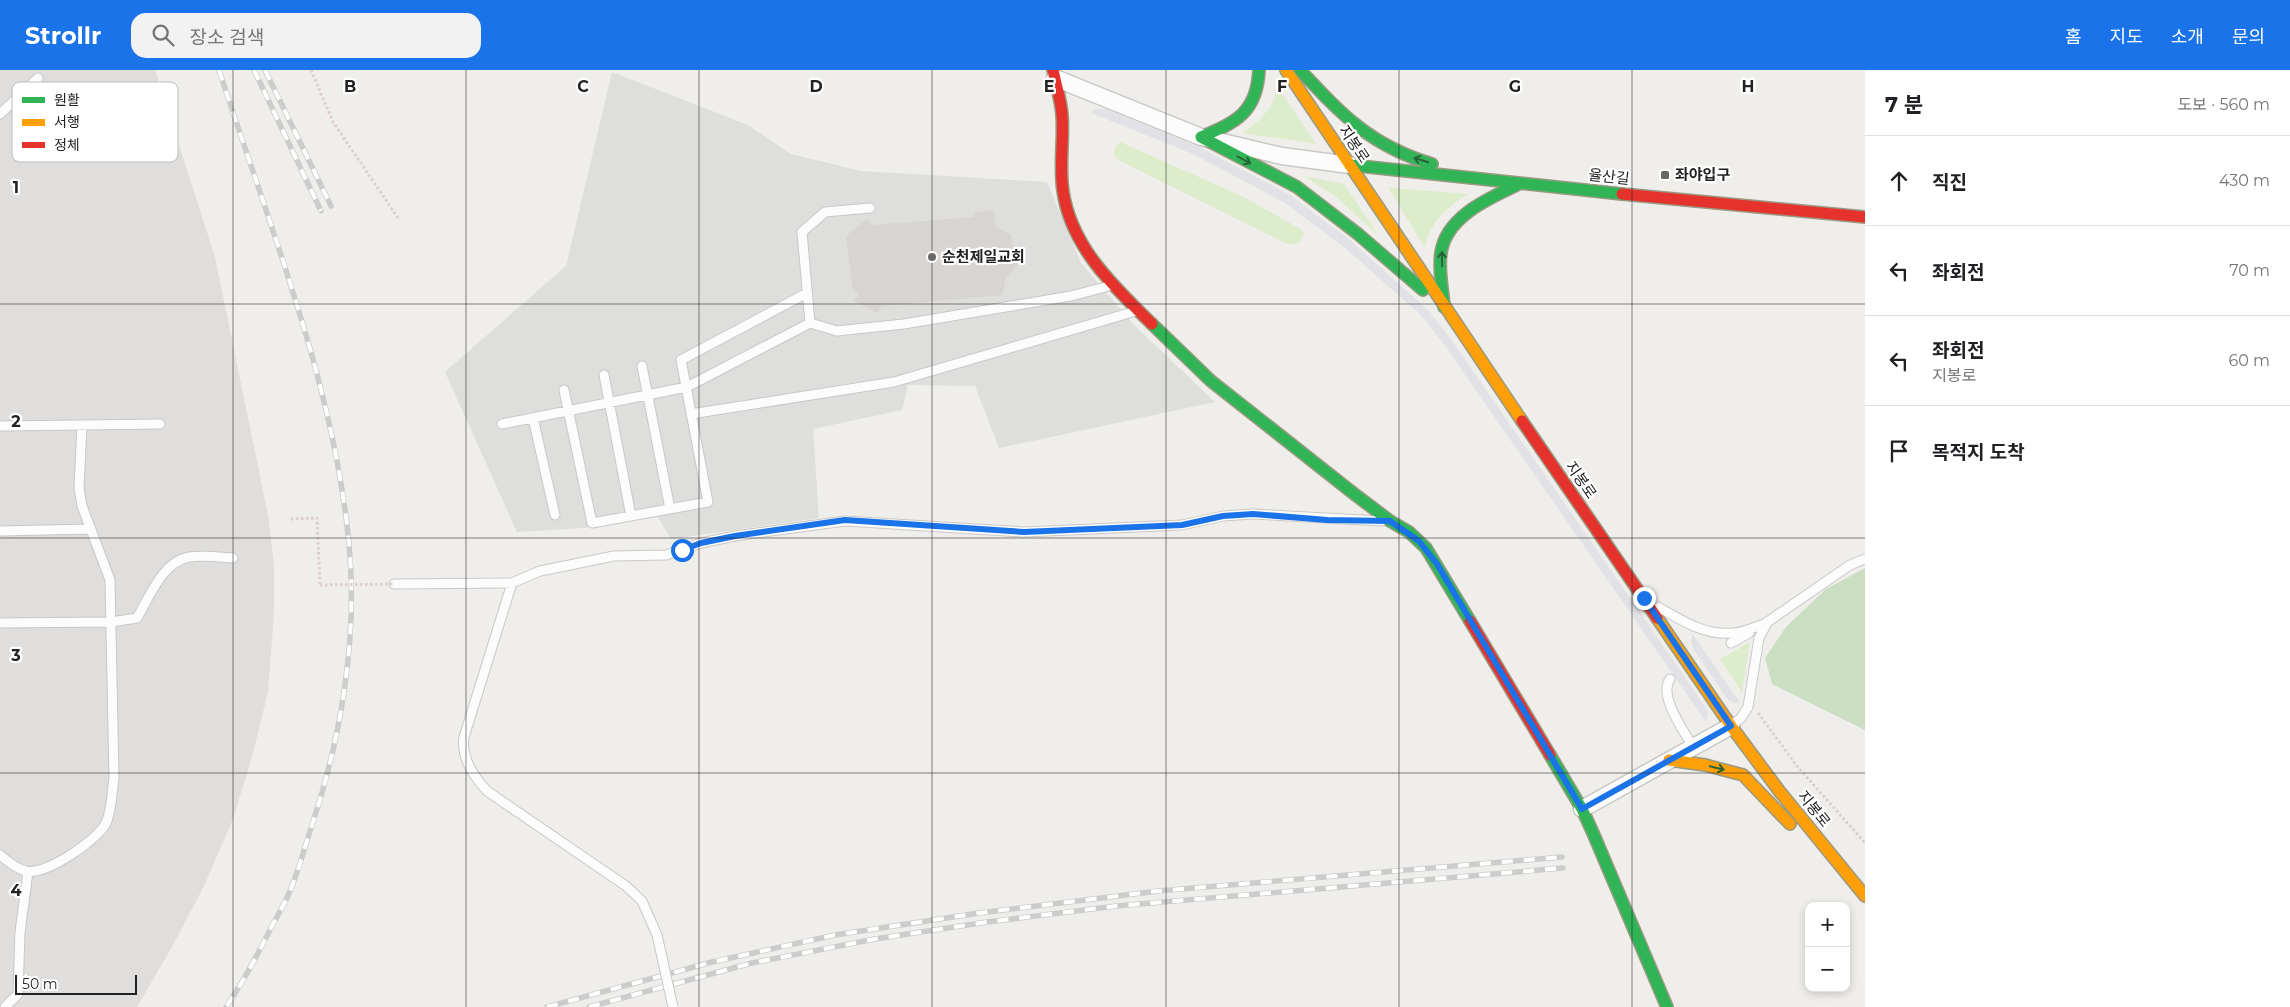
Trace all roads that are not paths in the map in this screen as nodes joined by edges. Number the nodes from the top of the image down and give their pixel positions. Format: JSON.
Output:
{"nodes":[{"id":1,"x":1260,"y":70,"type":"edge"},
{"id":2,"x":1286,"y":70,"type":"edge"},
{"id":3,"x":1300,"y":70,"type":"edge"},
{"id":4,"x":1054,"y":74,"type":"edge"},
{"id":5,"x":38,"y":78,"type":"dead end"},
{"id":6,"x":34,"y":82,"type":"edge"},
{"id":7,"x":12,"y":103,"type":"edge"},
{"id":8,"x":0,"y":114,"type":"edge"},
{"id":9,"x":1201,"y":137,"type":"junction"},
{"id":10,"x":1350,"y":165,"type":"junction"},
{"id":11,"x":1519,"y":184,"type":"junction"},
{"id":12,"x":870,"y":208,"type":"dead end"},
{"id":13,"x":1865,"y":217,"type":"edge"},
{"id":14,"x":1112,"y":285,"type":"junction"},
{"id":15,"x":807,"y":293,"type":"junction"},
{"id":16,"x":1444,"y":307,"type":"junction"},
{"id":17,"x":1137,"y":310,"type":"junction"},
{"id":18,"x":810,"y":323,"type":"junction"},
{"id":19,"x":642,"y":366,"type":"dead end"},
{"id":20,"x":604,"y":375,"type":"dead end"},
{"id":21,"x":687,"y":387,"type":"junction"},
{"id":22,"x":564,"y":390,"type":"dead end"},
{"id":23,"x":648,"y":395,"type":"junction"},
{"id":24,"x":610,"y":403,"type":"junction"},
{"id":25,"x":569,"y":411,"type":"junction"},
{"id":26,"x":691,"y":414,"type":"junction"},
{"id":27,"x":533,"y":418,"type":"junction"},
{"id":28,"x":160,"y":424,"type":"dead end"},
{"id":29,"x":502,"y":424,"type":"dead end"},
{"id":30,"x":82,"y":425,"type":"junction"},
{"id":31,"x":0,"y":426,"type":"edge"},
{"id":32,"x":670,"y":509,"type":"junction"},
{"id":33,"x":555,"y":515,"type":"dead end"},
{"id":34,"x":632,"y":516,"type":"junction"},
{"id":35,"x":1390,"y":521,"type":"junction"},
{"id":36,"x":91,"y":529,"type":"junction"},
{"id":37,"x":0,"y":531,"type":"edge"},
{"id":38,"x":233,"y":558,"type":"dead end"},
{"id":39,"x":1865,"y":559,"type":"edge"},
{"id":40,"x":512,"y":583,"type":"junction"},
{"id":41,"x":394,"y":584,"type":"road end"},
{"id":42,"x":1644,"y":598,"type":"junction"},
{"id":43,"x":111,"y":622,"type":"junction"},
{"id":44,"x":1767,"y":622,"type":"junction"},
{"id":45,"x":0,"y":623,"type":"edge"},
{"id":46,"x":1731,"y":644,"type":"dead end"},
{"id":47,"x":1670,"y":680,"type":"dead end"},
{"id":48,"x":1731,"y":726,"type":"junction"},
{"id":49,"x":1693,"y":747,"type":"junction"},
{"id":50,"x":1669,"y":760,"type":"junction"},
{"id":51,"x":1582,"y":809,"type":"junction"},
{"id":52,"x":0,"y":855,"type":"edge"},
{"id":53,"x":1837,"y":862,"type":"junction"},
{"id":54,"x":28,"y":872,"type":"junction"},
{"id":55,"x":1865,"y":896,"type":"edge"},
{"id":56,"x":5,"y":1007,"type":"edge"},
{"id":57,"x":673,"y":1007,"type":"edge"},
{"id":58,"x":1667,"y":1007,"type":"edge"}],
"edges":[{"from":1,"to":9,"type":"main road"},
{"from":2,"to":10,"type":"main road","name":"지봉로"},
{"from":11,"to":3,"type":"main road","one_way":true},
{"from":4,"to":9,"type":"street"},
{"from":4,"to":14,"type":"main road"},
{"from":5,"to":6,"type":"lane"},
{"from":7,"to":8,"type":"lane"},
{"from":9,"to":10,"type":"street"},
{"from":9,"to":16,"type":"main road","one_way":true},
{"from":10,"to":11,"type":"main road","name":"율산길"},
{"from":10,"to":16,"type":"main road","name":"지봉로"},
{"from":11,"to":13,"type":"main road","name":"율산길"},
{"from":16,"to":11,"type":"main road","one_way":true},
{"from":12,"to":15,"type":"lane"},
{"from":14,"to":17,"type":"main road"},
{"from":14,"to":18,"type":"lane"},
{"from":15,"to":18,"type":"lane"},
{"from":15,"to":21,"type":"lane"},
{"from":16,"to":42,"type":"main road","name":"지봉로"},
{"from":17,"to":26,"type":"lane"},
{"from":17,"to":35,"type":"main road"},
{"from":18,"to":21,"type":"lane"},
{"from":19,"to":23,"type":"lane"},
{"from":20,"to":24,"type":"lane"},
{"from":21,"to":23,"type":"lane"},
{"from":21,"to":26,"type":"lane"},
{"from":22,"to":25,"type":"lane"},
{"from":23,"to":24,"type":"lane"},
{"from":23,"to":32,"type":"lane"},
{"from":24,"to":25,"type":"lane"},
{"from":24,"to":34,"type":"lane"},
{"from":25,"to":27,"type":"lane"},
{"from":25,"to":34,"type":"lane"},
{"from":26,"to":32,"type":"lane"},
{"from":27,"to":29,"type":"lane"},
{"from":27,"to":33,"type":"lane"},
{"from":28,"to":30,"type":"lane"},
{"from":30,"to":31,"type":"lane"},
{"from":30,"to":36,"type":"lane"},
{"from":32,"to":34,"type":"lane"},
{"from":35,"to":40,"type":"lane"},
{"from":35,"to":51,"type":"main road"},
{"from":36,"to":37,"type":"lane"},
{"from":36,"to":43,"type":"lane"},
{"from":38,"to":43,"type":"lane"},
{"from":39,"to":44,"type":"lane"},
{"from":40,"to":41,"type":"lane"},
{"from":40,"to":57,"type":"lane","bridge":true},
{"from":42,"to":44,"type":"lane"},
{"from":42,"to":48,"type":"main road","name":"지봉로"},
{"from":43,"to":45,"type":"lane"},
{"from":43,"to":54,"type":"lane"},
{"from":44,"to":46,"type":"lane"},
{"from":44,"to":48,"type":"lane"},
{"from":47,"to":49,"type":"lane"},
{"from":48,"to":49,"type":"street"},
{"from":48,"to":53,"type":"main road","name":"지봉로"},
{"from":49,"to":50,"type":"street"},
{"from":50,"to":51,"type":"street"},
{"from":50,"to":53,"type":"main road","one_way":true},
{"from":51,"to":58,"type":"main road"},
{"from":52,"to":54,"type":"lane"},
{"from":53,"to":55,"type":"main road","name":"지봉로"},
{"from":54,"to":56,"type":"lane"}]}
